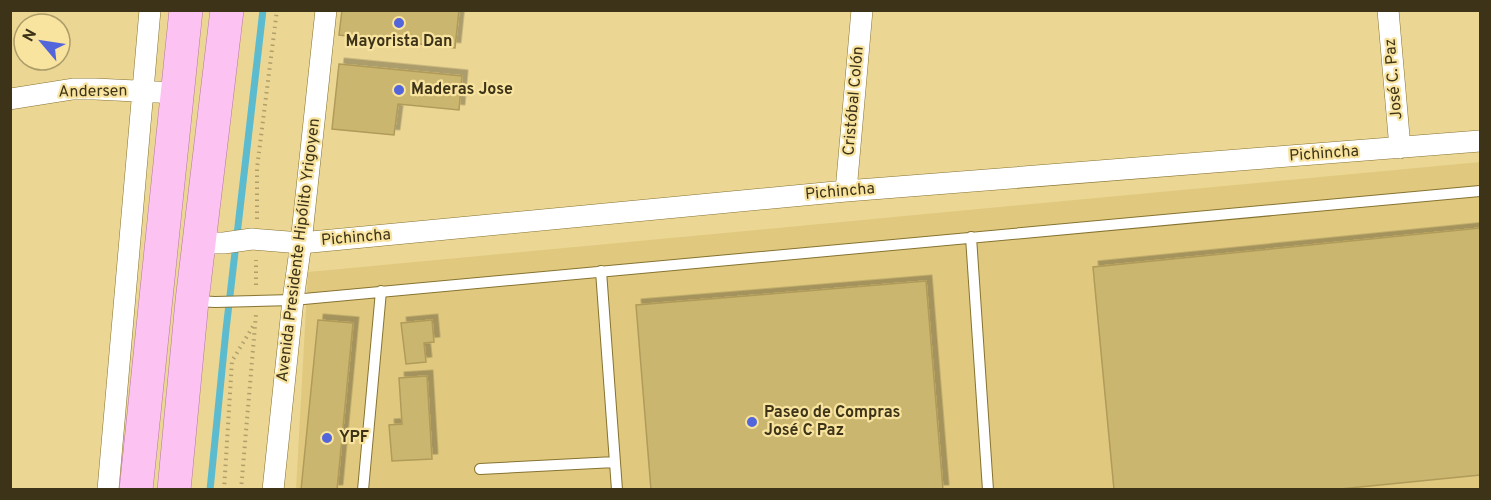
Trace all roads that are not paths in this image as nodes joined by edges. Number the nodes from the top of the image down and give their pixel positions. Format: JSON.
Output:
{"nodes":[{"id":1,"x":150,"y":10,"type":"edge"},
{"id":2,"x":186,"y":10,"type":"edge"},
{"id":3,"x":227,"y":10,"type":"edge"},
{"id":4,"x":326,"y":10,"type":"edge"},
{"id":5,"x":862,"y":10,"type":"edge"},
{"id":6,"x":1388,"y":10,"type":"edge"},
{"id":7,"x":143,"y":92,"type":"junction"},
{"id":8,"x":177,"y":93,"type":"junction"},
{"id":9,"x":10,"y":99,"type":"edge"},
{"id":10,"x":1480,"y":141,"type":"edge"},
{"id":11,"x":1400,"y":148,"type":"junction"},
{"id":12,"x":846,"y":191,"type":"junction"},
{"id":13,"x":1480,"y":191,"type":"edge"},
{"id":14,"x":971,"y":237,"type":"junction"},
{"id":15,"x":212,"y":243,"type":"junction"},
{"id":16,"x":301,"y":243,"type":"junction"},
{"id":17,"x":601,"y":271,"type":"junction"},
{"id":18,"x":381,"y":291,"type":"junction"},
{"id":19,"x":293,"y":300,"type":"junction"},
{"id":20,"x":204,"y":301,"type":"junction"},
{"id":21,"x":615,"y":462,"type":"junction"},
{"id":22,"x":480,"y":469,"type":"dead end"},
{"id":23,"x":108,"y":489,"type":"edge"},
{"id":24,"x":136,"y":489,"type":"edge"},
{"id":25,"x":174,"y":489,"type":"edge"},
{"id":26,"x":273,"y":489,"type":"edge"},
{"id":27,"x":363,"y":489,"type":"edge"},
{"id":28,"x":617,"y":489,"type":"edge"},
{"id":29,"x":988,"y":489,"type":"edge"}],
"edges":[{"from":1,"to":7,"type":"street"},
{"from":2,"to":8,"type":"main road"},
{"from":3,"to":15,"type":"main road"},
{"from":4,"to":16,"type":"street","name":"Avenida Presidente Hipólito Yrigoyen"},
{"from":5,"to":12,"type":"street","name":"Cristóbal Colón"},
{"from":6,"to":11,"type":"street","name":"José C. Paz"},
{"from":7,"to":8,"type":"street","name":"Andersen"},
{"from":7,"to":9,"type":"street","name":"Andersen"},
{"from":7,"to":23,"type":"street"},
{"from":8,"to":24,"type":"main road"},
{"from":10,"to":11,"type":"street","name":"Pichincha"},
{"from":11,"to":12,"type":"street","name":"Pichincha"},
{"from":12,"to":16,"type":"street","name":"Pichincha"},
{"from":13,"to":14,"type":"lane"},
{"from":14,"to":17,"type":"lane"},
{"from":14,"to":29,"type":"lane"},
{"from":15,"to":16,"type":"street","name":"Pichincha"},
{"from":15,"to":20,"type":"main road"},
{"from":16,"to":19,"type":"street","name":"Avenida Presidente Hipólito Yrigoyen"},
{"from":17,"to":18,"type":"lane"},
{"from":17,"to":21,"type":"lane"},
{"from":18,"to":19,"type":"lane"},
{"from":18,"to":27,"type":"lane"},
{"from":19,"to":20,"type":"lane"},
{"from":19,"to":26,"type":"street","name":"Avenida Presidente Hipólito Yrigoyen"},
{"from":20,"to":25,"type":"main road"},
{"from":21,"to":22,"type":"lane"},
{"from":21,"to":28,"type":"lane"}]}
